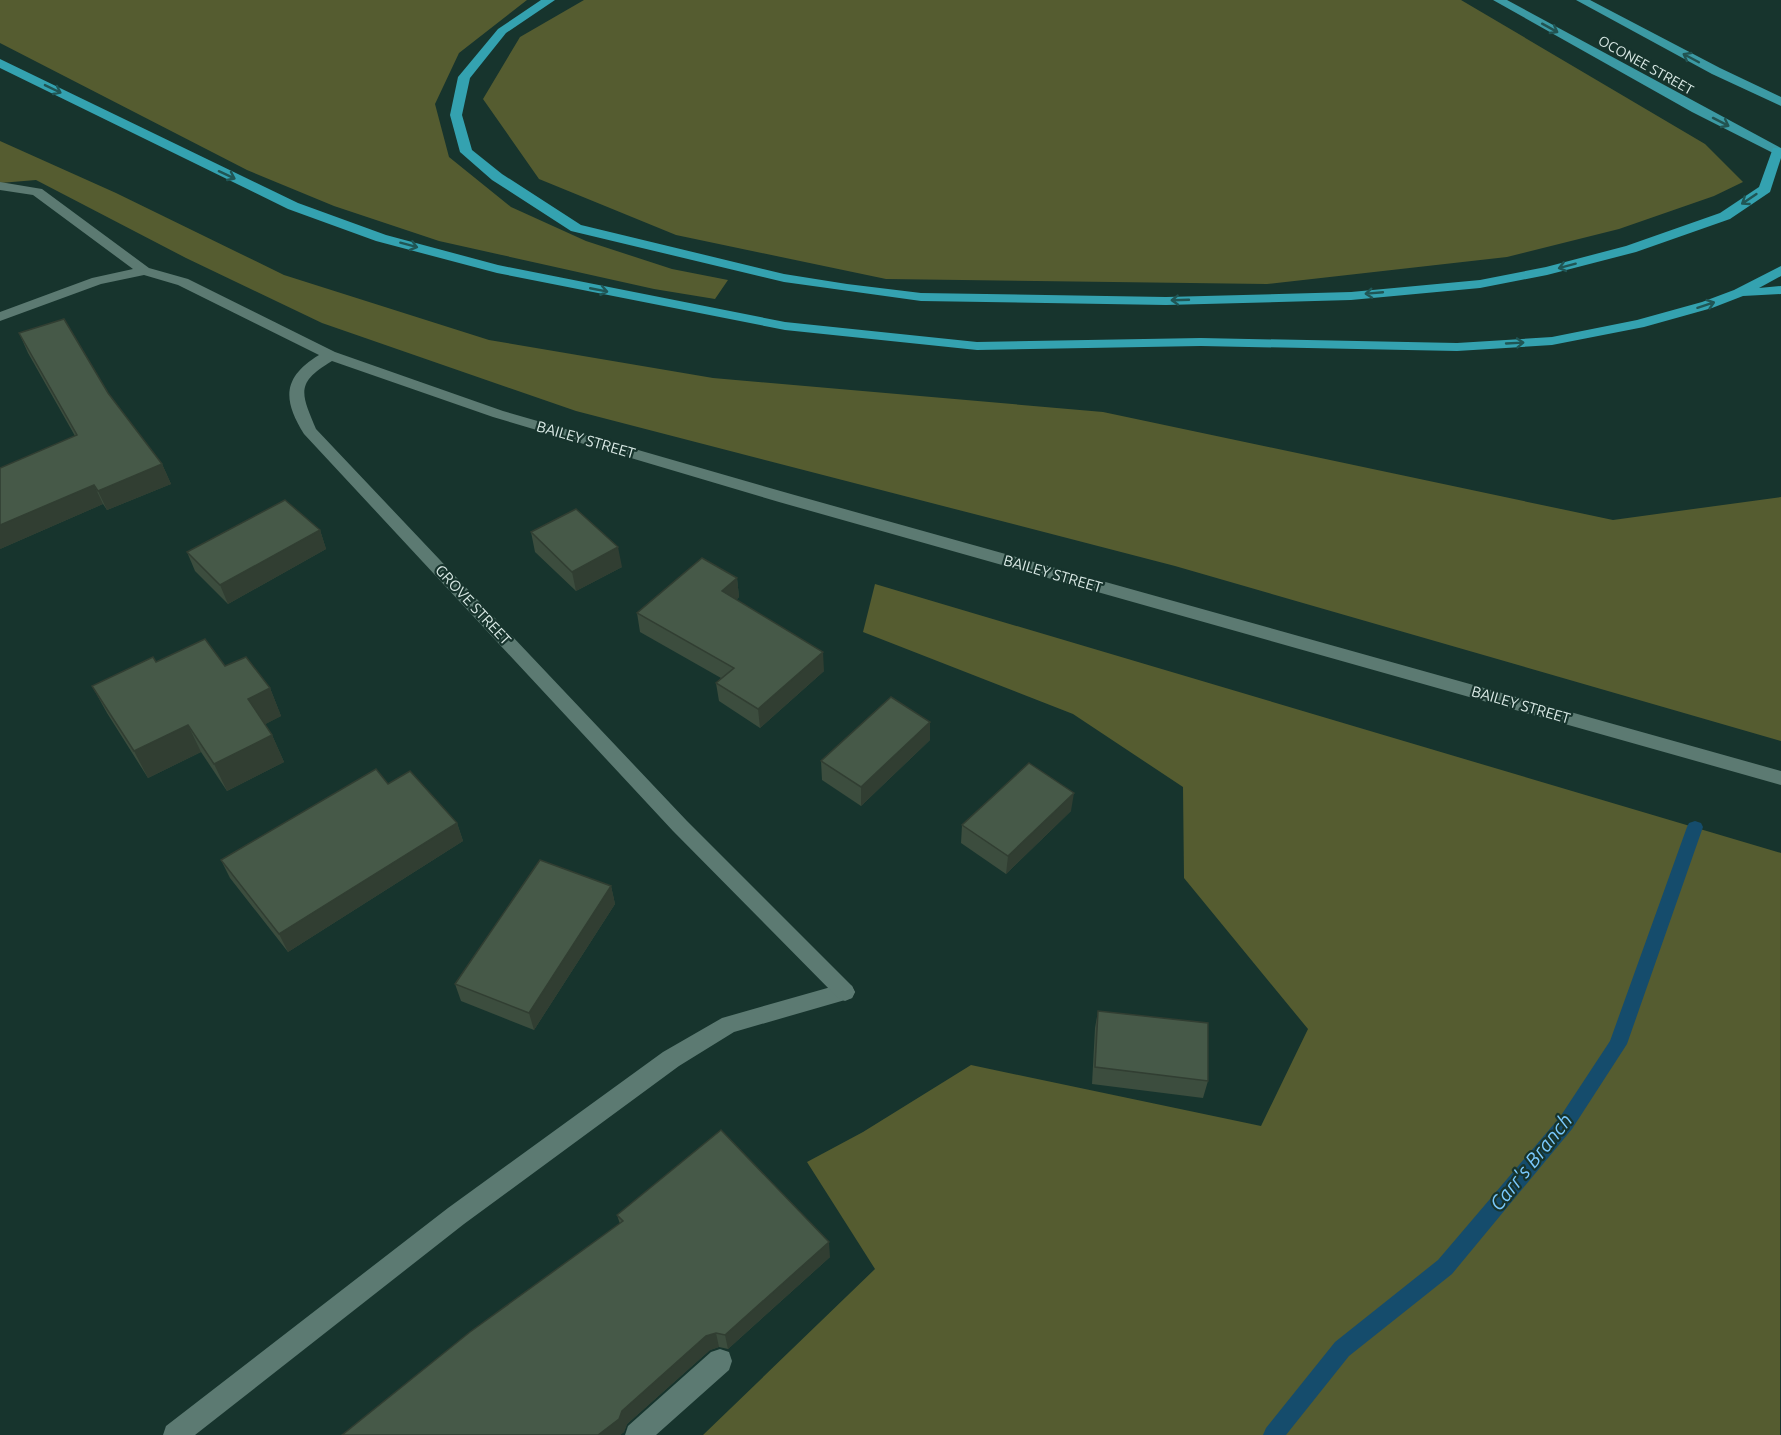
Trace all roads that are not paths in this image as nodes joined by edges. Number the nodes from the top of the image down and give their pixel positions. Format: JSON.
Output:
{"nodes":[{"id":1,"x":549,"y":0,"type":"edge"},
{"id":2,"x":1499,"y":0,"type":"edge"},
{"id":3,"x":1582,"y":0,"type":"edge"},
{"id":4,"x":0,"y":63,"type":"edge"},
{"id":5,"x":1781,"y":102,"type":"edge"},
{"id":6,"x":1779,"y":152,"type":"edge"},
{"id":7,"x":0,"y":186,"type":"edge"},
{"id":8,"x":1781,"y":270,"type":"edge"},
{"id":9,"x":144,"y":271,"type":"junction"},
{"id":10,"x":1781,"y":290,"type":"edge"},
{"id":11,"x":1739,"y":293,"type":"junction"},
{"id":12,"x":0,"y":317,"type":"edge"},
{"id":13,"x":330,"y":354,"type":"junction"},
{"id":14,"x":1781,"y":778,"type":"edge"},
{"id":15,"x":720,"y":1361,"type":"dead end"},
{"id":16,"x":175,"y":1435,"type":"edge"},
{"id":17,"x":637,"y":1435,"type":"edge"}],
"edges":[{"from":6,"to":1,"type":"highway","one_way":true},
{"from":2,"to":6,"type":"highway","name":"OCONEE STREET","one_way":true},
{"from":5,"to":3,"type":"highway","name":"OCONEE STREET","one_way":true},
{"from":4,"to":11,"type":"highway","one_way":true},
{"from":7,"to":9,"type":"street"},
{"from":8,"to":11,"type":"highway"},
{"from":9,"to":12,"type":"street"},
{"from":9,"to":13,"type":"street"},
{"from":10,"to":11,"type":"highway"},
{"from":13,"to":14,"type":"street","name":"BAILEY STREET"},
{"from":13,"to":16,"type":"street","name":"GROVE STREET"},
{"from":15,"to":17,"type":"street"}]}
